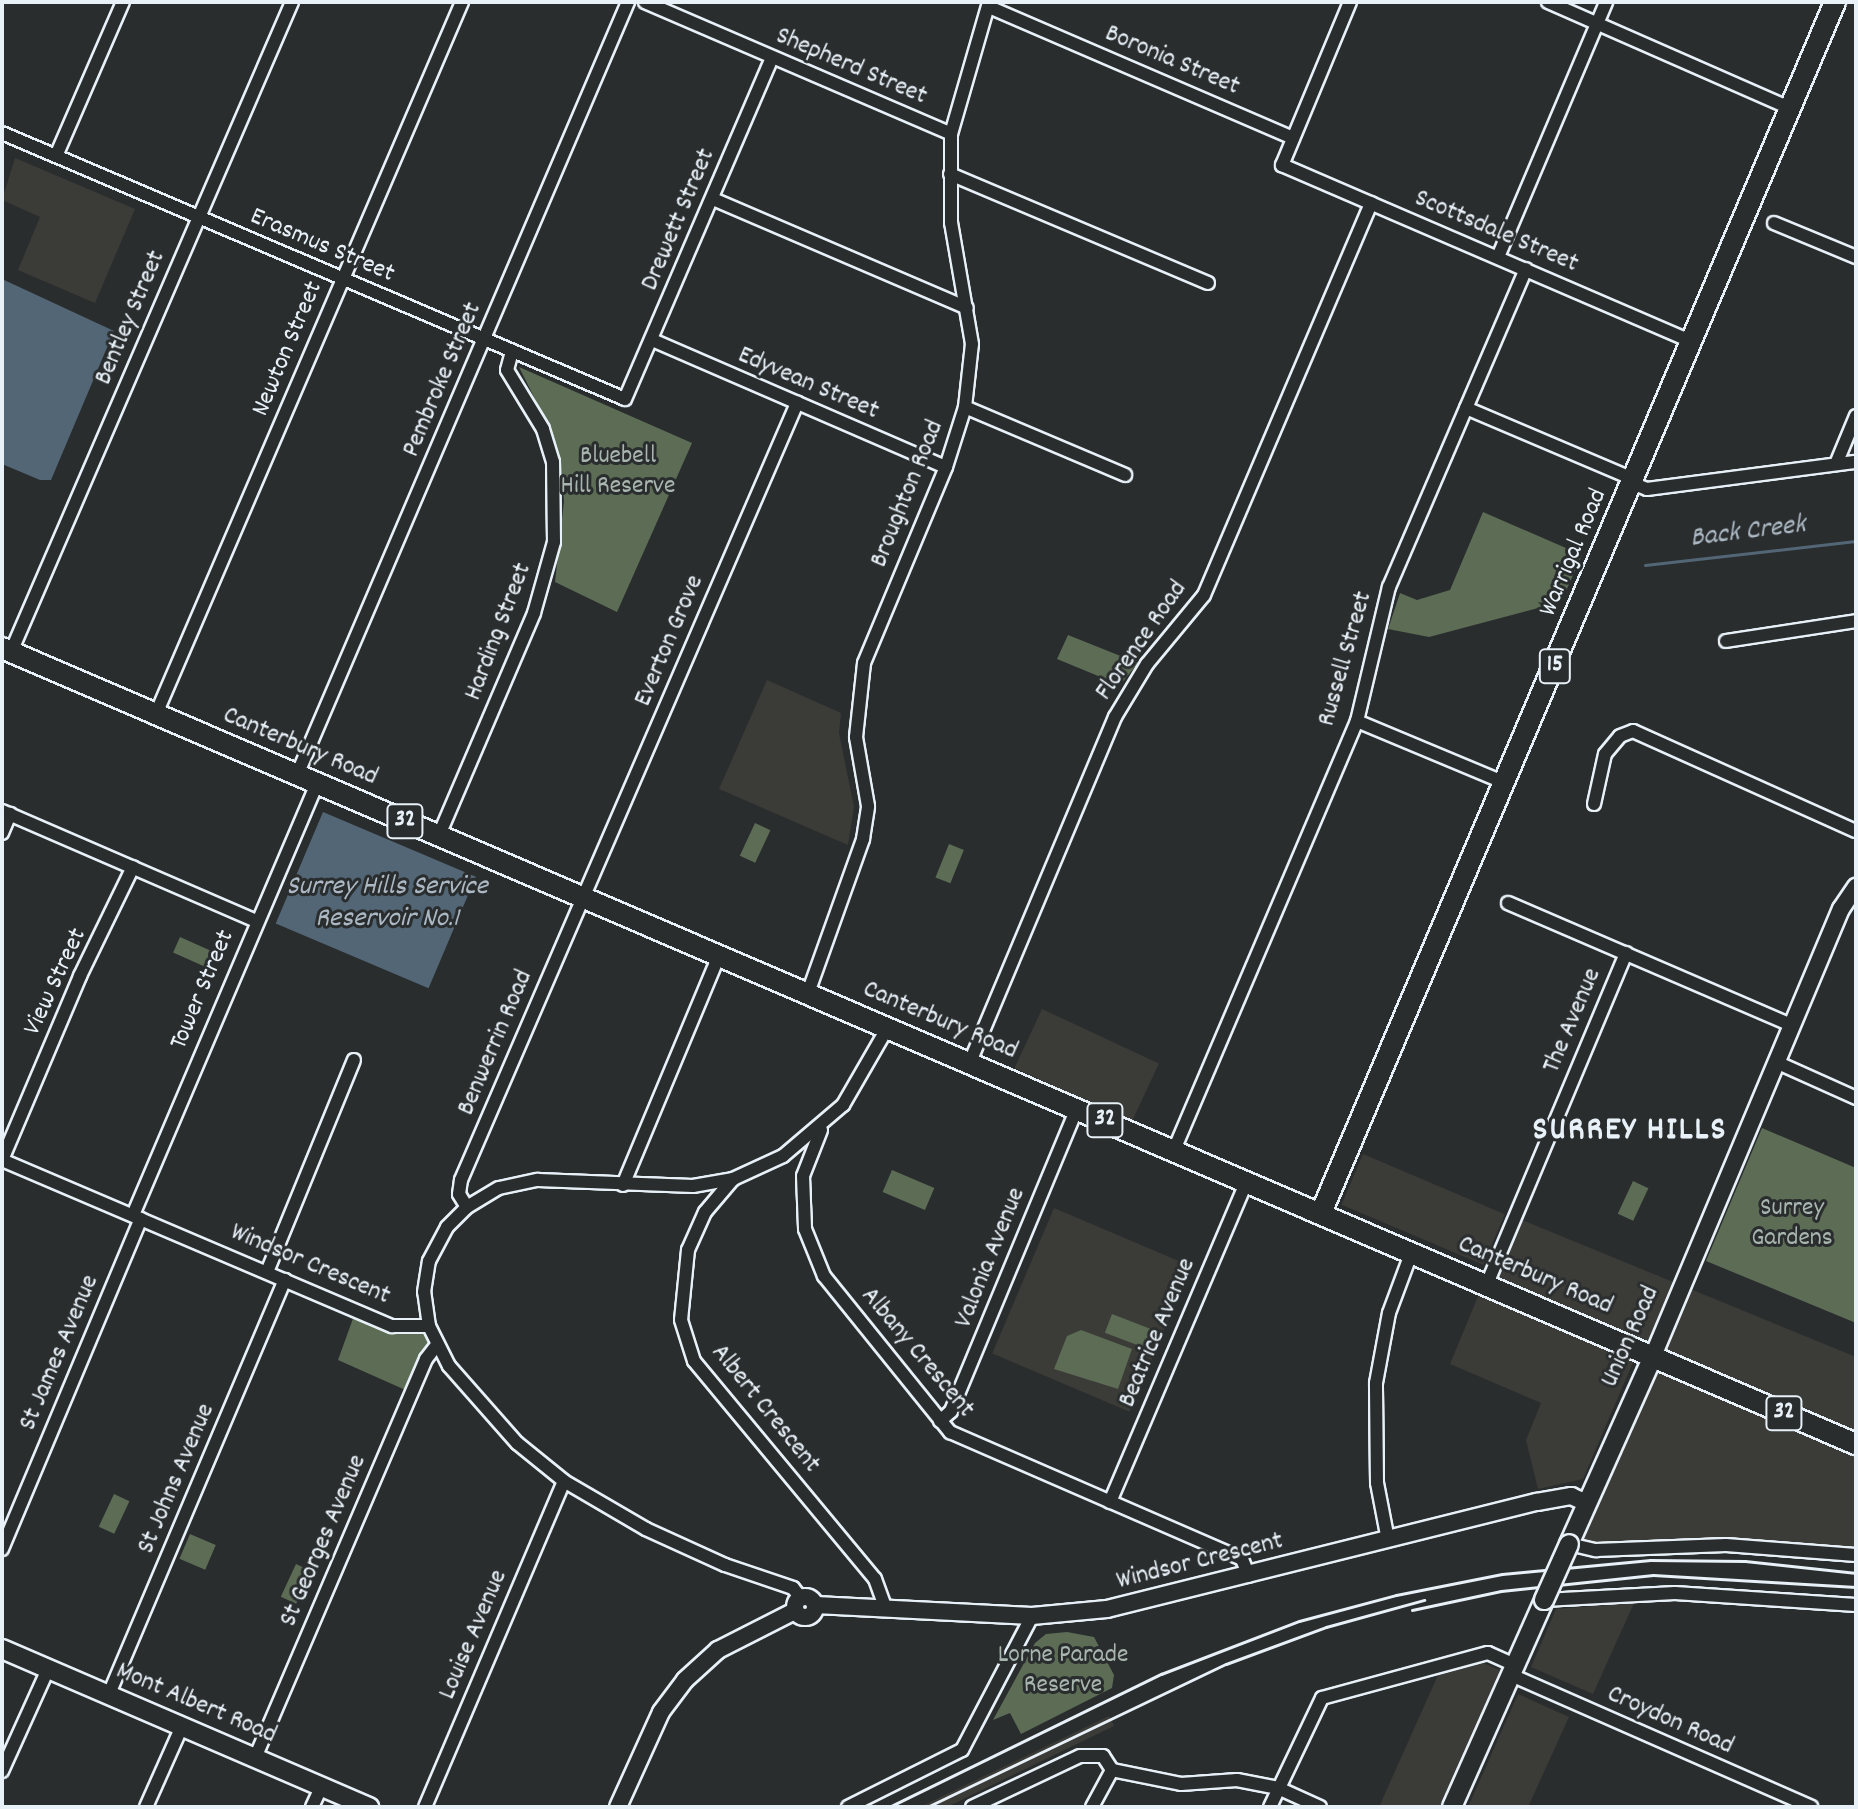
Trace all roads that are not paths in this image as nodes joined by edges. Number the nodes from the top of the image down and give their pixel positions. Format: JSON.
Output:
{"nodes":[{"id":1,"x":123,"y":2,"type":"edge"},
{"id":2,"x":292,"y":2,"type":"edge"},
{"id":3,"x":462,"y":2,"type":"edge"},
{"id":4,"x":628,"y":2,"type":"edge"},
{"id":5,"x":645,"y":2,"type":"edge"},
{"id":6,"x":1350,"y":2,"type":"edge"},
{"id":7,"x":1548,"y":2,"type":"edge"},
{"id":8,"x":1606,"y":2,"type":"edge"},
{"id":9,"x":1835,"y":2,"type":"edge"},
{"id":10,"x":989,"y":4,"type":"edge"},
{"id":11,"x":1597,"y":24,"type":"junction"},
{"id":12,"x":772,"y":57,"type":"junction"},
{"id":13,"x":1790,"y":108,"type":"junction"},
{"id":14,"x":2,"y":133,"type":"edge"},
{"id":15,"x":951,"y":134,"type":"junction"},
{"id":16,"x":1293,"y":138,"type":"junction"},
{"id":17,"x":56,"y":156,"type":"junction"},
{"id":18,"x":950,"y":174,"type":"junction"},
{"id":19,"x":713,"y":199,"type":"junction"},
{"id":20,"x":1371,"y":203,"type":"junction"},
{"id":21,"x":199,"y":217,"type":"junction"},
{"id":22,"x":1774,"y":223,"type":"dead end"},
{"id":23,"x":1498,"y":257,"type":"junction"},
{"id":24,"x":1856,"y":257,"type":"edge"},
{"id":25,"x":1526,"y":269,"type":"junction"},
{"id":26,"x":342,"y":280,"type":"junction"},
{"id":27,"x":1208,"y":283,"type":"dead end"},
{"id":28,"x":967,"y":308,"type":"junction"},
{"id":29,"x":484,"y":339,"type":"junction"},
{"id":30,"x":652,"y":340,"type":"junction"},
{"id":31,"x":1691,"y":341,"type":"junction"},
{"id":32,"x":512,"y":351,"type":"junction"},
{"id":33,"x":625,"y":399,"type":"joint"},
{"id":34,"x":797,"y":403,"type":"junction"},
{"id":35,"x":965,"y":407,"type":"junction"},
{"id":36,"x":1466,"y":408,"type":"junction"},
{"id":37,"x":1856,"y":416,"type":"edge"},
{"id":38,"x":1856,"y":462,"type":"edge"},
{"id":39,"x":1836,"y":464,"type":"junction"},
{"id":40,"x":946,"y":467,"type":"junction"},
{"id":41,"x":1125,"y":475,"type":"dead end"},
{"id":42,"x":1632,"y":481,"type":"junction"},
{"id":43,"x":1856,"y":621,"type":"edge"},
{"id":44,"x":1726,"y":641,"type":"dead end"},
{"id":45,"x":6,"y":650,"type":"edge"},
{"id":46,"x":156,"y":714,"type":"junction"},
{"id":47,"x":1357,"y":721,"type":"junction"},
{"id":48,"x":297,"y":775,"type":"junction"},
{"id":49,"x":317,"y":783,"type":"junction"},
{"id":50,"x":1505,"y":783,"type":"junction"},
{"id":51,"x":1594,"y":804,"type":"dead end"},
{"id":52,"x":6,"y":812,"type":"edge"},
{"id":53,"x":1856,"y":831,"type":"edge"},
{"id":54,"x":2,"y":833,"type":"edge"},
{"id":55,"x":439,"y":835,"type":"junction"},
{"id":56,"x":133,"y":867,"type":"junction"},
{"id":57,"x":1856,"y":887,"type":"edge"},
{"id":58,"x":583,"y":897,"type":"junction"},
{"id":59,"x":1508,"y":903,"type":"dead end"},
{"id":60,"x":256,"y":921,"type":"junction"},
{"id":61,"x":1626,"y":953,"type":"junction"},
{"id":62,"x":719,"y":955,"type":"junction"},
{"id":63,"x":808,"y":993,"type":"junction"},
{"id":64,"x":1791,"y":1025,"type":"junction"},
{"id":65,"x":888,"y":1027,"type":"junction"},
{"id":66,"x":354,"y":1060,"type":"dead end"},
{"id":67,"x":970,"y":1062,"type":"junction"},
{"id":68,"x":1776,"y":1062,"type":"junction"},
{"id":69,"x":1856,"y":1098,"type":"edge"},
{"id":70,"x":1077,"y":1108,"type":"junction"},
{"id":71,"x":822,"y":1127,"type":"junction"},
{"id":72,"x":1174,"y":1150,"type":"junction"},
{"id":73,"x":783,"y":1156,"type":"junction"},
{"id":74,"x":2,"y":1160,"type":"edge"},
{"id":75,"x":803,"y":1176,"type":"junction"},
{"id":76,"x":733,"y":1179,"type":"junction"},
{"id":77,"x":1247,"y":1181,"type":"junction"},
{"id":78,"x":623,"y":1185,"type":"junction"},
{"id":79,"x":693,"y":1186,"type":"junction"},
{"id":80,"x":467,"y":1207,"type":"junction"},
{"id":81,"x":705,"y":1212,"type":"junction"},
{"id":82,"x":1321,"y":1213,"type":"junction"},
{"id":83,"x":137,"y":1217,"type":"junction"},
{"id":84,"x":1412,"y":1251,"type":"junction"},
{"id":85,"x":267,"y":1272,"type":"junction"},
{"id":86,"x":285,"y":1280,"type":"junction"},
{"id":87,"x":1487,"y":1284,"type":"junction"},
{"id":88,"x":429,"y":1326,"type":"junction"},
{"id":89,"x":437,"y":1345,"type":"junction"},
{"id":90,"x":1653,"y":1356,"type":"junction"},
{"id":91,"x":940,"y":1421,"type":"junction"},
{"id":92,"x":1856,"y":1444,"type":"edge"},
{"id":93,"x":564,"y":1481,"type":"junction"},
{"id":94,"x":1110,"y":1502,"type":"junction"},
{"id":95,"x":1587,"y":1503,"type":"junction"},
{"id":96,"x":1388,"y":1540,"type":"junction"},
{"id":97,"x":1569,"y":1544,"type":"junction"},
{"id":98,"x":2,"y":1549,"type":"edge"},
{"id":99,"x":1856,"y":1555,"type":"edge"},
{"id":100,"x":1249,"y":1576,"type":"junction"},
{"id":101,"x":1544,"y":1600,"type":"junction"},
{"id":102,"x":804,"y":1605,"type":"junction"},
{"id":103,"x":1856,"y":1605,"type":"edge"},
{"id":104,"x":885,"y":1607,"type":"junction"},
{"id":105,"x":1032,"y":1616,"type":"junction"},
{"id":106,"x":2,"y":1649,"type":"edge"},
{"id":107,"x":48,"y":1669,"type":"junction"},
{"id":108,"x":1513,"y":1670,"type":"junction"},
{"id":109,"x":109,"y":1694,"type":"junction"},
{"id":110,"x":182,"y":1726,"type":"junction"},
{"id":111,"x":255,"y":1758,"type":"junction"},
{"id":112,"x":1112,"y":1770,"type":"junction"},
{"id":113,"x":2,"y":1771,"type":"edge"},
{"id":114,"x":322,"y":1786,"type":"junction"},
{"id":115,"x":1278,"y":1788,"type":"junction"},
{"id":116,"x":146,"y":1807,"type":"edge"},
{"id":117,"x":312,"y":1807,"type":"edge"},
{"id":118,"x":369,"y":1807,"type":"edge"},
{"id":119,"x":425,"y":1807,"type":"edge"},
{"id":120,"x":618,"y":1807,"type":"edge"},
{"id":121,"x":848,"y":1807,"type":"edge"},
{"id":122,"x":972,"y":1807,"type":"edge"},
{"id":123,"x":1092,"y":1807,"type":"edge"},
{"id":124,"x":1270,"y":1807,"type":"edge"},
{"id":125,"x":1320,"y":1807,"type":"edge"},
{"id":126,"x":1452,"y":1807,"type":"edge"},
{"id":127,"x":1811,"y":1807,"type":"edge"}],
"edges":[{"from":1,"to":17,"type":"street"},
{"from":2,"to":21,"type":"street","name":"Bentley Street"},
{"from":3,"to":26,"type":"street","name":"Newton Street"},
{"from":4,"to":29,"type":"street","name":"Pembroke Street"},
{"from":5,"to":12,"type":"street","name":"Shepherd Street"},
{"from":6,"to":16,"type":"street"},
{"from":7,"to":11,"type":"street"},
{"from":8,"to":11,"type":"street"},
{"from":9,"to":13,"type":"main road","name":"Warrigal Road","number":"15"},
{"from":10,"to":15,"type":"street","name":"Broughton Road"},
{"from":10,"to":16,"type":"street","name":"Boronia Street"},
{"from":11,"to":13,"type":"street"},
{"from":11,"to":23,"type":"street"},
{"from":12,"to":15,"type":"street","name":"Shepherd Street"},
{"from":12,"to":19,"type":"street","name":"Drewett Street"},
{"from":13,"to":31,"type":"main road","name":"Warrigal Road","number":"15"},
{"from":14,"to":17,"type":"street","name":"Erasmus Street"},
{"from":15,"to":18,"type":"street","name":"Broughton Road"},
{"from":16,"to":20,"type":"street","name":"Scottsdale Street"},
{"from":17,"to":21,"type":"street","name":"Erasmus Street"},
{"from":18,"to":27,"type":"street"},
{"from":18,"to":28,"type":"street","name":"Broughton Road"},
{"from":19,"to":28,"type":"street"},
{"from":19,"to":30,"type":"street","name":"Drewett Street"},
{"from":20,"to":23,"type":"street","name":"Scottsdale Street"},
{"from":20,"to":67,"type":"street","name":"Florence Road"},
{"from":21,"to":26,"type":"street","name":"Erasmus Street"},
{"from":21,"to":45,"type":"street","name":"Bentley Street"},
{"from":22,"to":24,"type":"street"},
{"from":23,"to":25,"type":"street","name":"Scottsdale Street"},
{"from":25,"to":31,"type":"street","name":"Scottsdale Street"},
{"from":25,"to":36,"type":"street","name":"Russell Street"},
{"from":26,"to":29,"type":"street","name":"Erasmus Street"},
{"from":26,"to":46,"type":"street","name":"Newton Street"},
{"from":28,"to":35,"type":"street","name":"Broughton Road"},
{"from":29,"to":32,"type":"street","name":"Erasmus Street"},
{"from":29,"to":48,"type":"street","name":"Pembroke Street"},
{"from":30,"to":33,"type":"street","name":"Drewett Street"},
{"from":30,"to":34,"type":"street","name":"Edyvean Street"},
{"from":31,"to":42,"type":"main road","name":"Warrigal Road","number":"15"},
{"from":32,"to":33,"type":"street","name":"Erasmus Street"},
{"from":32,"to":55,"type":"street","name":"Harding Street"},
{"from":34,"to":40,"type":"street","name":"Edyvean Street"},
{"from":34,"to":58,"type":"street","name":"Everton Grove"},
{"from":35,"to":40,"type":"street","name":"Broughton Road"},
{"from":35,"to":41,"type":"street"},
{"from":36,"to":42,"type":"street"},
{"from":36,"to":47,"type":"street","name":"Russell Street"},
{"from":37,"to":39,"type":"street"},
{"from":38,"to":39,"type":"street"},
{"from":39,"to":42,"type":"street"},
{"from":40,"to":63,"type":"street","name":"Broughton Road"},
{"from":42,"to":50,"type":"main road","name":"Warrigal Road","number":"15"},
{"from":43,"to":44,"type":"street"},
{"from":45,"to":46,"type":"main road","name":"Canterbury Road","number":"32"},
{"from":46,"to":48,"type":"main road","name":"Canterbury Road","number":"32"},
{"from":47,"to":50,"type":"street"},
{"from":47,"to":72,"type":"street","name":"Russell Street"},
{"from":48,"to":49,"type":"main road","name":"Canterbury Road","number":"32"},
{"from":49,"to":55,"type":"main road","name":"Canterbury Road","number":"32"},
{"from":49,"to":60,"type":"street","name":"Tower Street"},
{"from":50,"to":82,"type":"main road","name":"Warrigal Road","number":"15"},
{"from":51,"to":53,"type":"street"},
{"from":52,"to":54,"type":"street"},
{"from":52,"to":56,"type":"street"},
{"from":55,"to":58,"type":"main road","name":"Canterbury Road","number":"32"},
{"from":56,"to":60,"type":"street"},
{"from":56,"to":74,"type":"street","name":"View Street"},
{"from":57,"to":64,"type":"street","name":"Union Road"},
{"from":58,"to":62,"type":"main road","name":"Canterbury Road","number":"32"},
{"from":58,"to":80,"type":"street","name":"Benwerrin Road"},
{"from":59,"to":61,"type":"street"},
{"from":60,"to":83,"type":"street","name":"Tower Street"},
{"from":61,"to":64,"type":"street"},
{"from":61,"to":87,"type":"street","name":"The Avenue"},
{"from":62,"to":63,"type":"main road","name":"Canterbury Road","number":"32"},
{"from":62,"to":78,"type":"street"},
{"from":63,"to":65,"type":"main road","name":"Canterbury Road","number":"32"},
{"from":64,"to":68,"type":"street","name":"Union Road"},
{"from":65,"to":67,"type":"main road","name":"Canterbury Road","number":"32"},
{"from":65,"to":71,"type":"street"},
{"from":66,"to":85,"type":"street"},
{"from":67,"to":70,"type":"main road","name":"Canterbury Road","number":"32"},
{"from":68,"to":69,"type":"street"},
{"from":68,"to":90,"type":"street","name":"Union Road"},
{"from":70,"to":72,"type":"main road","name":"Canterbury Road","number":"32"},
{"from":70,"to":91,"type":"street","name":"Valonia Avenue"},
{"from":71,"to":73,"type":"street"},
{"from":71,"to":75,"type":"street","name":"Albany Crescent"},
{"from":72,"to":77,"type":"main road","name":"Canterbury Road","number":"32"},
{"from":73,"to":75,"type":"street"},
{"from":73,"to":76,"type":"street"},
{"from":74,"to":83,"type":"street","name":"Windsor Crescent"},
{"from":75,"to":91,"type":"street","name":"Albany Crescent"},
{"from":76,"to":79,"type":"street"},
{"from":76,"to":81,"type":"street","name":"Albert Crescent"},
{"from":77,"to":82,"type":"main road","name":"Canterbury Road","number":"32"},
{"from":77,"to":94,"type":"street","name":"Beatrice Avenue"},
{"from":78,"to":79,"type":"street"},
{"from":78,"to":80,"type":"street"},
{"from":79,"to":81,"type":"street"},
{"from":80,"to":88,"type":"street"},
{"from":81,"to":104,"type":"street","name":"Albert Crescent"},
{"from":82,"to":84,"type":"main road","name":"Canterbury Road","number":"32"},
{"from":83,"to":85,"type":"street","name":"Windsor Crescent"},
{"from":83,"to":98,"type":"street","name":"St James Avenue"},
{"from":84,"to":87,"type":"main road","name":"Canterbury Road","number":"32"},
{"from":84,"to":96,"type":"street"},
{"from":85,"to":86,"type":"street","name":"Windsor Crescent"},
{"from":86,"to":88,"type":"street","name":"Windsor Crescent"},
{"from":86,"to":109,"type":"street","name":"St Johns Avenue"},
{"from":87,"to":90,"type":"main road","name":"Canterbury Road","number":"32"},
{"from":88,"to":89,"type":"street","name":"Windsor Crescent"},
{"from":89,"to":93,"type":"street","name":"Windsor Crescent"},
{"from":89,"to":111,"type":"street","name":"St Georges Avenue"},
{"from":90,"to":92,"type":"main road","name":"Canterbury Road","number":"32"},
{"from":90,"to":95,"type":"main road","name":"Union Road"},
{"from":91,"to":94,"type":"street","name":"Albany Crescent"},
{"from":93,"to":102,"type":"street","name":"Windsor Crescent"},
{"from":93,"to":119,"type":"street","name":"Louise Avenue"},
{"from":94,"to":100,"type":"street","name":"Albany Crescent"},
{"from":95,"to":96,"type":"street","name":"Windsor Crescent"},
{"from":95,"to":97,"type":"main road","name":"Union Road"},
{"from":96,"to":100,"type":"street","name":"Windsor Crescent"},
{"from":97,"to":99,"type":"street"},
{"from":97,"to":101,"type":"main road","name":"Union Road","bridge":true},
{"from":100,"to":105,"type":"street","name":"Windsor Crescent"},
{"from":101,"to":103,"type":"street"},
{"from":101,"to":108,"type":"main road","name":"Union Road"},
{"from":102,"to":104,"type":"street","name":"Windsor Crescent"},
{"from":102,"to":120,"type":"street"},
{"from":104,"to":105,"type":"street","name":"Windsor Crescent"},
{"from":105,"to":121,"type":"street"},
{"from":106,"to":107,"type":"main road","name":"Mont Albert Road"},
{"from":107,"to":109,"type":"main road","name":"Mont Albert Road"},
{"from":107,"to":113,"type":"street"},
{"from":108,"to":115,"type":"street","name":"Croydon Road"},
{"from":108,"to":126,"type":"main road","name":"Union Road"},
{"from":108,"to":127,"type":"street","name":"Croydon Road"},
{"from":109,"to":110,"type":"main road","name":"Mont Albert Road"},
{"from":110,"to":111,"type":"main road","name":"Mont Albert Road"},
{"from":110,"to":116,"type":"street"},
{"from":111,"to":114,"type":"main road","name":"Mont Albert Road"},
{"from":112,"to":115,"type":"street"},
{"from":112,"to":122,"type":"street"},
{"from":112,"to":123,"type":"street"},
{"from":114,"to":117,"type":"street"},
{"from":114,"to":118,"type":"main road","name":"Mont Albert Road"},
{"from":115,"to":124,"type":"street","name":"Croydon Road"},
{"from":115,"to":125,"type":"street"}]}
